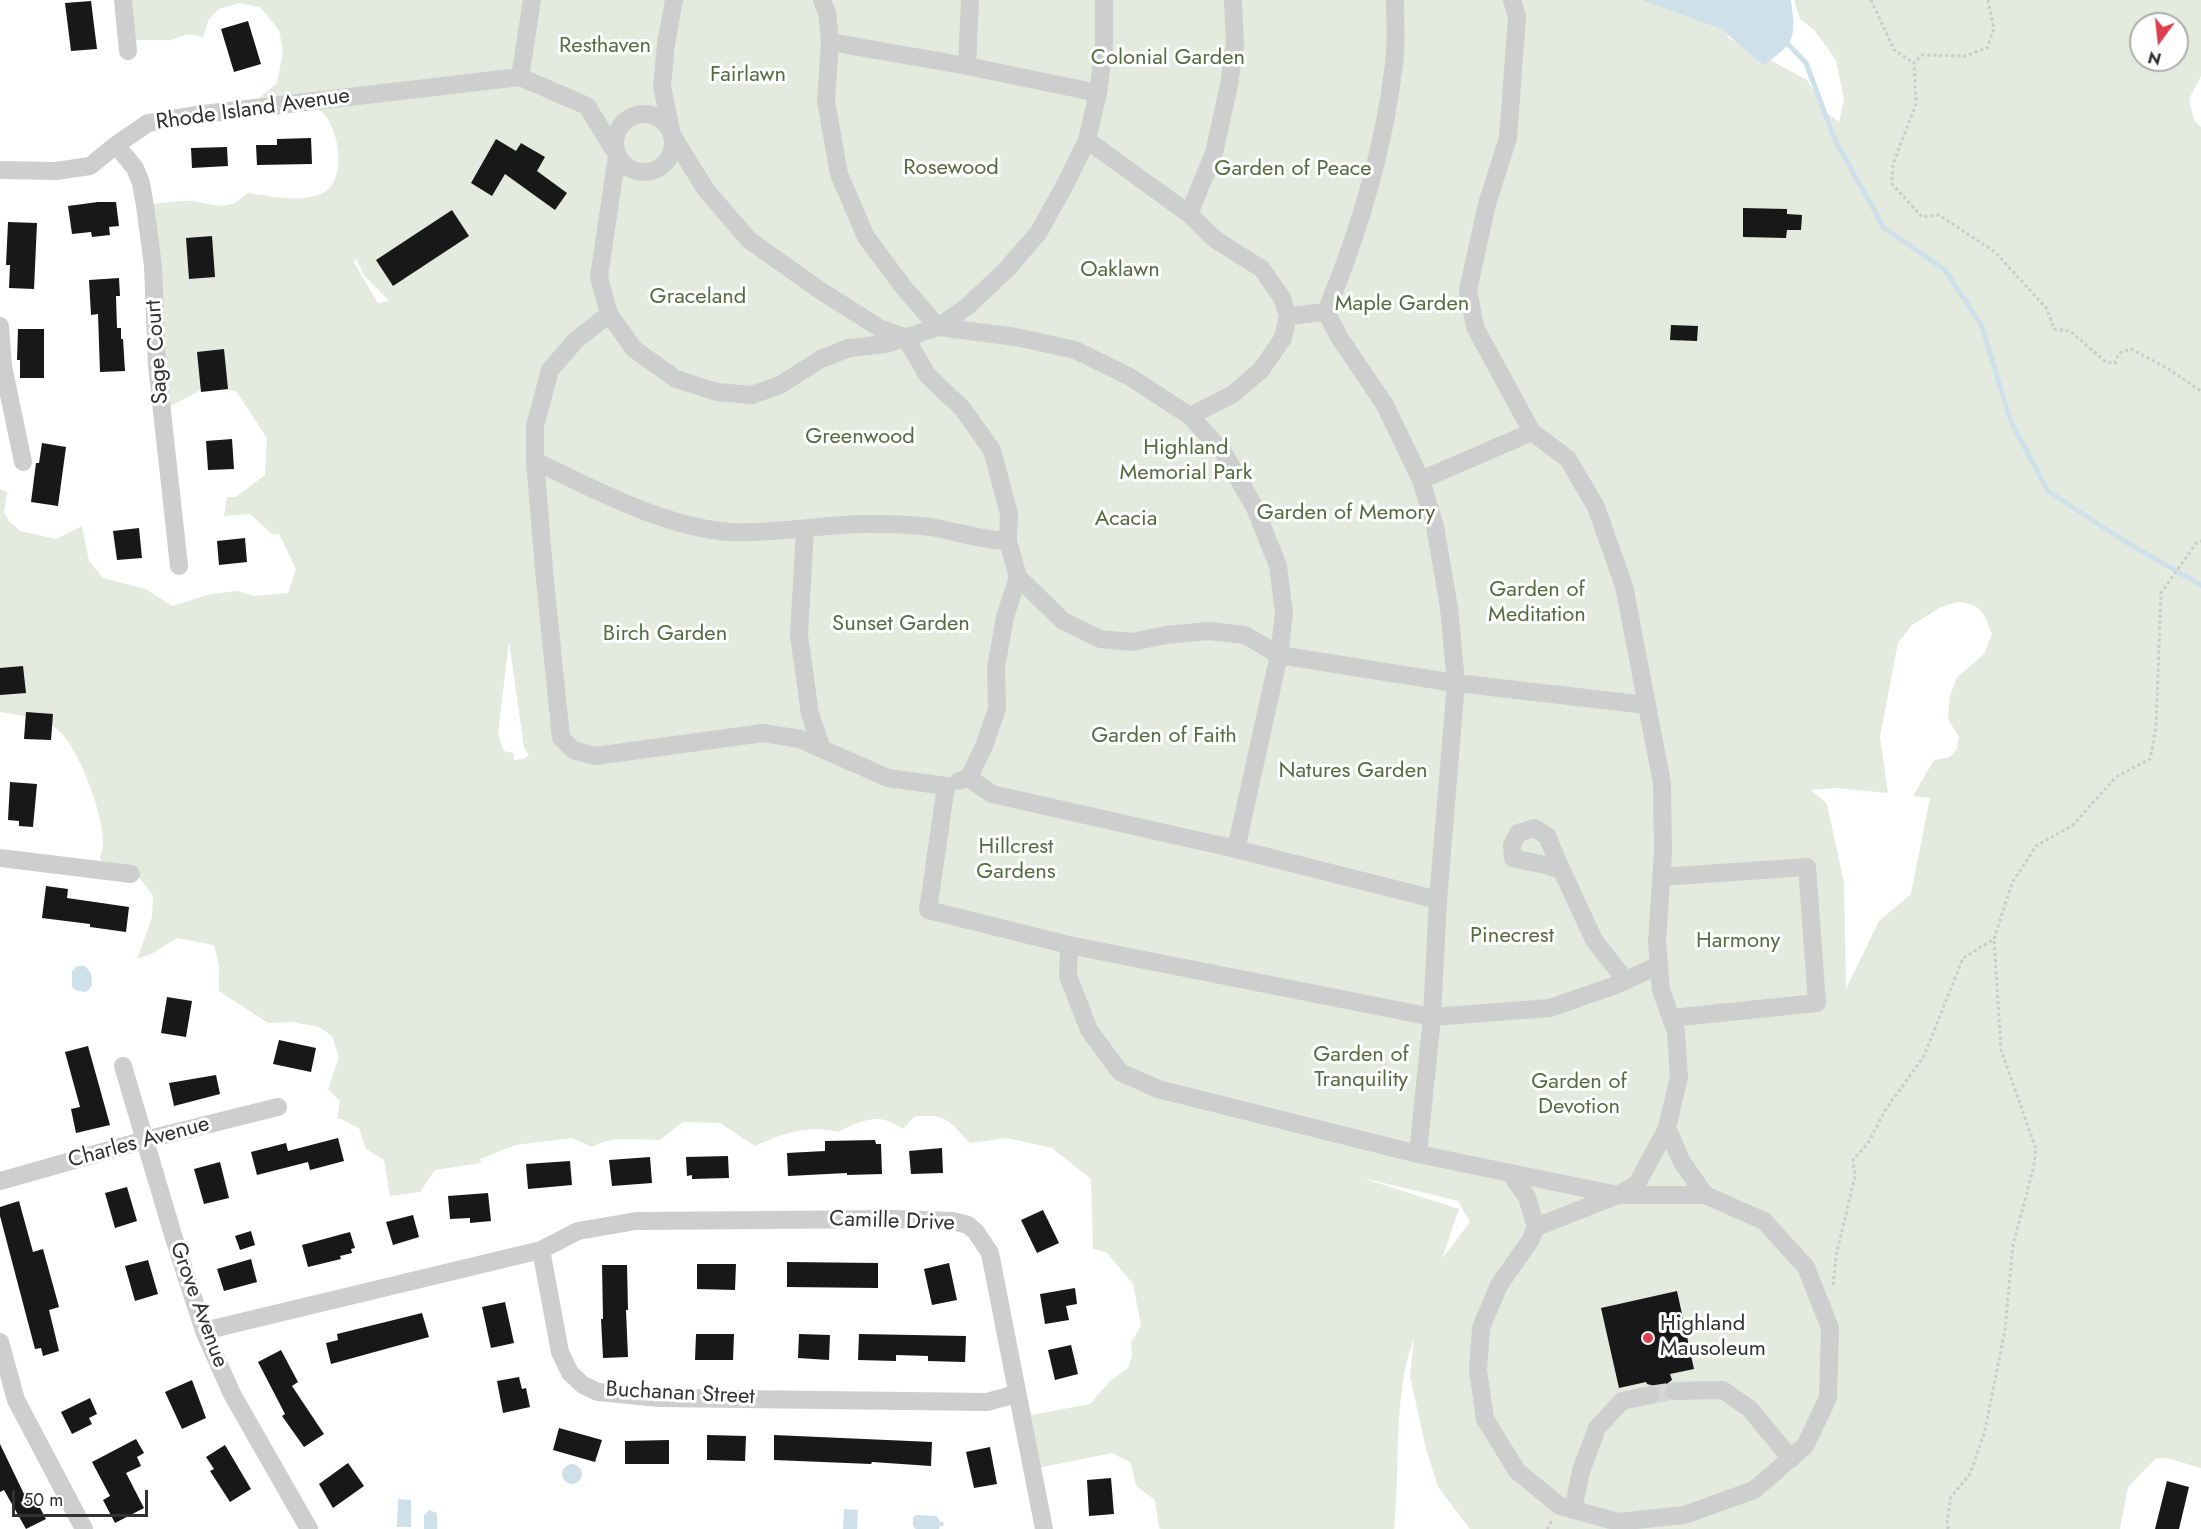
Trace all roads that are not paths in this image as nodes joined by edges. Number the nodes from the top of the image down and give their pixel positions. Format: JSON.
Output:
{"nodes":[{"id":1,"x":123,"y":0,"type":"edge"},
{"id":2,"x":531,"y":0,"type":"edge"},
{"id":3,"x":674,"y":0,"type":"edge"},
{"id":4,"x":822,"y":0,"type":"edge"},
{"id":5,"x":970,"y":0,"type":"edge"},
{"id":6,"x":1104,"y":0,"type":"edge"},
{"id":7,"x":1233,"y":0,"type":"edge"},
{"id":8,"x":1395,"y":0,"type":"edge"},
{"id":9,"x":1512,"y":0,"type":"edge"},
{"id":10,"x":830,"y":42,"type":"junction"},
{"id":11,"x":128,"y":51,"type":"dead end"},
{"id":12,"x":967,"y":66,"type":"junction"},
{"id":13,"x":520,"y":77,"type":"junction"},
{"id":14,"x":1098,"y":93,"type":"junction"},
{"id":15,"x":672,"y":135,"type":"junction"},
{"id":16,"x":1087,"y":140,"type":"junction"},
{"id":17,"x":116,"y":145,"type":"junction"},
{"id":18,"x":617,"y":155,"type":"junction"},
{"id":19,"x":0,"y":170,"type":"edge"},
{"id":20,"x":1189,"y":214,"type":"junction"},
{"id":21,"x":1326,"y":312,"type":"junction"},
{"id":22,"x":609,"y":314,"type":"junction"},
{"id":23,"x":1288,"y":316,"type":"junction"},
{"id":24,"x":0,"y":327,"type":"edge"},
{"id":25,"x":938,"y":327,"type":"junction"},
{"id":26,"x":906,"y":337,"type":"junction"},
{"id":27,"x":1190,"y":416,"type":"junction"},
{"id":28,"x":1532,"y":432,"type":"junction"},
{"id":29,"x":535,"y":460,"type":"junction"},
{"id":30,"x":22,"y":462,"type":"dead end"},
{"id":31,"x":1421,"y":480,"type":"junction"},
{"id":32,"x":805,"y":530,"type":"junction"},
{"id":33,"x":1008,"y":541,"type":"junction"},
{"id":34,"x":179,"y":566,"type":"dead end"},
{"id":35,"x":1018,"y":577,"type":"junction"},
{"id":36,"x":1279,"y":655,"type":"junction"},
{"id":37,"x":1456,"y":683,"type":"junction"},
{"id":38,"x":1646,"y":705,"type":"junction"},
{"id":39,"x":822,"y":749,"type":"junction"},
{"id":40,"x":969,"y":778,"type":"junction"},
{"id":41,"x":946,"y":786,"type":"junction"},
{"id":42,"x":1236,"y":849,"type":"junction"},
{"id":43,"x":0,"y":858,"type":"edge"},
{"id":44,"x":1562,"y":871,"type":"dead end"},
{"id":45,"x":131,"y":874,"type":"dead end"},
{"id":46,"x":1661,"y":877,"type":"junction"},
{"id":47,"x":1438,"y":900,"type":"junction"},
{"id":48,"x":1069,"y":945,"type":"junction"},
{"id":49,"x":1659,"y":965,"type":"junction"},
{"id":50,"x":1626,"y":981,"type":"junction"},
{"id":51,"x":1432,"y":1017,"type":"junction"},
{"id":52,"x":1671,"y":1018,"type":"junction"},
{"id":53,"x":123,"y":1066,"type":"dead end"},
{"id":54,"x":278,"y":1107,"type":"dead end"},
{"id":55,"x":1667,"y":1128,"type":"junction"},
{"id":56,"x":145,"y":1140,"type":"junction"},
{"id":57,"x":1418,"y":1154,"type":"junction"},
{"id":58,"x":1511,"y":1174,"type":"junction"},
{"id":59,"x":0,"y":1181,"type":"edge"},
{"id":60,"x":1618,"y":1195,"type":"junction"},
{"id":61,"x":1705,"y":1195,"type":"junction"},
{"id":62,"x":1536,"y":1227,"type":"junction"},
{"id":63,"x":541,"y":1250,"type":"junction"},
{"id":64,"x":204,"y":1331,"type":"junction"},
{"id":65,"x":0,"y":1342,"type":"edge"},
{"id":66,"x":1674,"y":1391,"type":"tunnel mouth"},
{"id":67,"x":1016,"y":1394,"type":"junction"},
{"id":68,"x":1650,"y":1395,"type":"tunnel mouth"},
{"id":69,"x":1791,"y":1459,"type":"junction"},
{"id":70,"x":1573,"y":1510,"type":"junction"},
{"id":71,"x":84,"y":1529,"type":"edge"},
{"id":72,"x":309,"y":1529,"type":"edge"},
{"id":73,"x":1044,"y":1529,"type":"edge"}],
"edges":[{"from":1,"to":11,"type":"street"},
{"from":2,"to":13,"type":"street"},
{"from":3,"to":15,"type":"street"},
{"from":4,"to":10,"type":"street"},
{"from":5,"to":12,"type":"street"},
{"from":6,"to":14,"type":"street"},
{"from":7,"to":20,"type":"street"},
{"from":8,"to":21,"type":"street"},
{"from":9,"to":28,"type":"street"},
{"from":10,"to":12,"type":"street"},
{"from":10,"to":25,"type":"street"},
{"from":12,"to":14,"type":"street"},
{"from":13,"to":17,"type":"street","name":"Rhode Island Avenue"},
{"from":13,"to":18,"type":"street"},
{"from":14,"to":16,"type":"street"},
{"from":15,"to":18,"type":"street"},
{"from":15,"to":18,"type":"street"},
{"from":15,"to":26,"type":"street"},
{"from":16,"to":20,"type":"street"},
{"from":16,"to":25,"type":"street"},
{"from":17,"to":19,"type":"street","name":"Rhode Island Avenue"},
{"from":17,"to":34,"type":"street","name":"Sage Court"},
{"from":18,"to":22,"type":"street"},
{"from":20,"to":23,"type":"street"},
{"from":21,"to":23,"type":"street"},
{"from":21,"to":31,"type":"street"},
{"from":22,"to":26,"type":"street"},
{"from":22,"to":29,"type":"street"},
{"from":23,"to":27,"type":"street"},
{"from":24,"to":30,"type":"street"},
{"from":25,"to":26,"type":"street"},
{"from":25,"to":27,"type":"street"},
{"from":26,"to":33,"type":"street"},
{"from":27,"to":36,"type":"street"},
{"from":28,"to":31,"type":"street"},
{"from":28,"to":38,"type":"street"},
{"from":29,"to":32,"type":"street"},
{"from":29,"to":39,"type":"street"},
{"from":31,"to":37,"type":"street"},
{"from":32,"to":33,"type":"street"},
{"from":32,"to":39,"type":"street"},
{"from":33,"to":35,"type":"street"},
{"from":35,"to":36,"type":"street"},
{"from":35,"to":40,"type":"street"},
{"from":36,"to":37,"type":"street"},
{"from":36,"to":42,"type":"street"},
{"from":37,"to":38,"type":"street"},
{"from":37,"to":47,"type":"street"},
{"from":38,"to":46,"type":"street"},
{"from":39,"to":41,"type":"street"},
{"from":40,"to":41,"type":"street"},
{"from":40,"to":42,"type":"street"},
{"from":41,"to":48,"type":"street"},
{"from":42,"to":47,"type":"street"},
{"from":43,"to":45,"type":"street"},
{"from":44,"to":50,"type":"street"},
{"from":46,"to":49,"type":"street"},
{"from":46,"to":52,"type":"street"},
{"from":47,"to":51,"type":"street"},
{"from":48,"to":51,"type":"street"},
{"from":48,"to":57,"type":"street"},
{"from":49,"to":50,"type":"street"},
{"from":49,"to":52,"type":"street"},
{"from":50,"to":51,"type":"street"},
{"from":51,"to":57,"type":"street"},
{"from":52,"to":55,"type":"street"},
{"from":53,"to":56,"type":"street","name":"Grove Avenue"},
{"from":54,"to":56,"type":"street","name":"Charles Avenue"},
{"from":55,"to":60,"type":"street"},
{"from":55,"to":61,"type":"street"},
{"from":56,"to":59,"type":"street","name":"Charles Avenue"},
{"from":56,"to":64,"type":"street","name":"Grove Avenue"},
{"from":57,"to":58,"type":"street"},
{"from":58,"to":60,"type":"street"},
{"from":58,"to":62,"type":"street"},
{"from":60,"to":61,"type":"street"},
{"from":60,"to":62,"type":"street"},
{"from":61,"to":69,"type":"street"},
{"from":62,"to":70,"type":"street"},
{"from":63,"to":64,"type":"street"},
{"from":63,"to":67,"type":"street","name":"Buchanan Street"},
{"from":63,"to":67,"type":"street","name":"Camille Drive"},
{"from":64,"to":72,"type":"street","name":"Grove Avenue"},
{"from":65,"to":71,"type":"street"},
{"from":66,"to":69,"type":"street"},
{"from":67,"to":73,"type":"street","name":"Camille Drive"},
{"from":68,"to":70,"type":"street"},
{"from":69,"to":70,"type":"street"}]}
